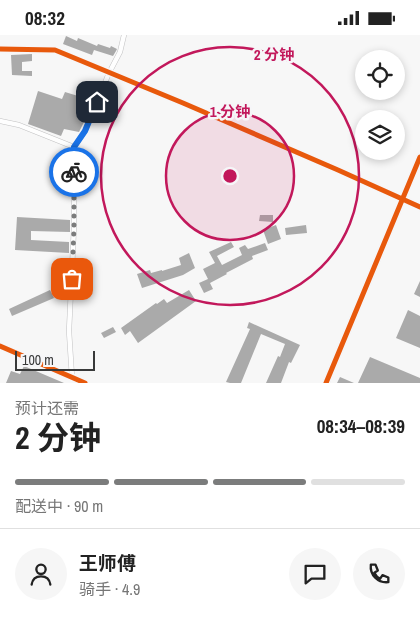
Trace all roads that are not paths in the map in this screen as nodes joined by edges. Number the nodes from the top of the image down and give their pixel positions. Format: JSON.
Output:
{"nodes":[{"id":1,"x":124,"y":35,"type":"edge"},
{"id":2,"x":0,"y":49,"type":"edge"},
{"id":3,"x":109,"y":73,"type":"junction"},
{"id":4,"x":0,"y":121,"type":"edge"},
{"id":5,"x":74,"y":147,"type":"junction"},
{"id":6,"x":420,"y":157,"type":"edge"},
{"id":7,"x":402,"y":199,"type":"junction"},
{"id":8,"x":420,"y":207,"type":"edge"},
{"id":9,"x":0,"y":346,"type":"edge"},
{"id":10,"x":72,"y":377,"type":"junction"},
{"id":11,"x":86,"y":383,"type":"edge"},
{"id":12,"x":326,"y":383,"type":"edge"}],
"edges":[{"from":1,"to":3,"type":"street"},
{"from":2,"to":3,"type":"street"},
{"from":3,"to":5,"type":"street"},
{"from":3,"to":7,"type":"street"},
{"from":4,"to":5,"type":"street"},
{"from":5,"to":10,"type":"street"},
{"from":6,"to":7,"type":"street"},
{"from":7,"to":8,"type":"street"},
{"from":7,"to":12,"type":"street"},
{"from":9,"to":10,"type":"street"},
{"from":10,"to":11,"type":"street"}]}
